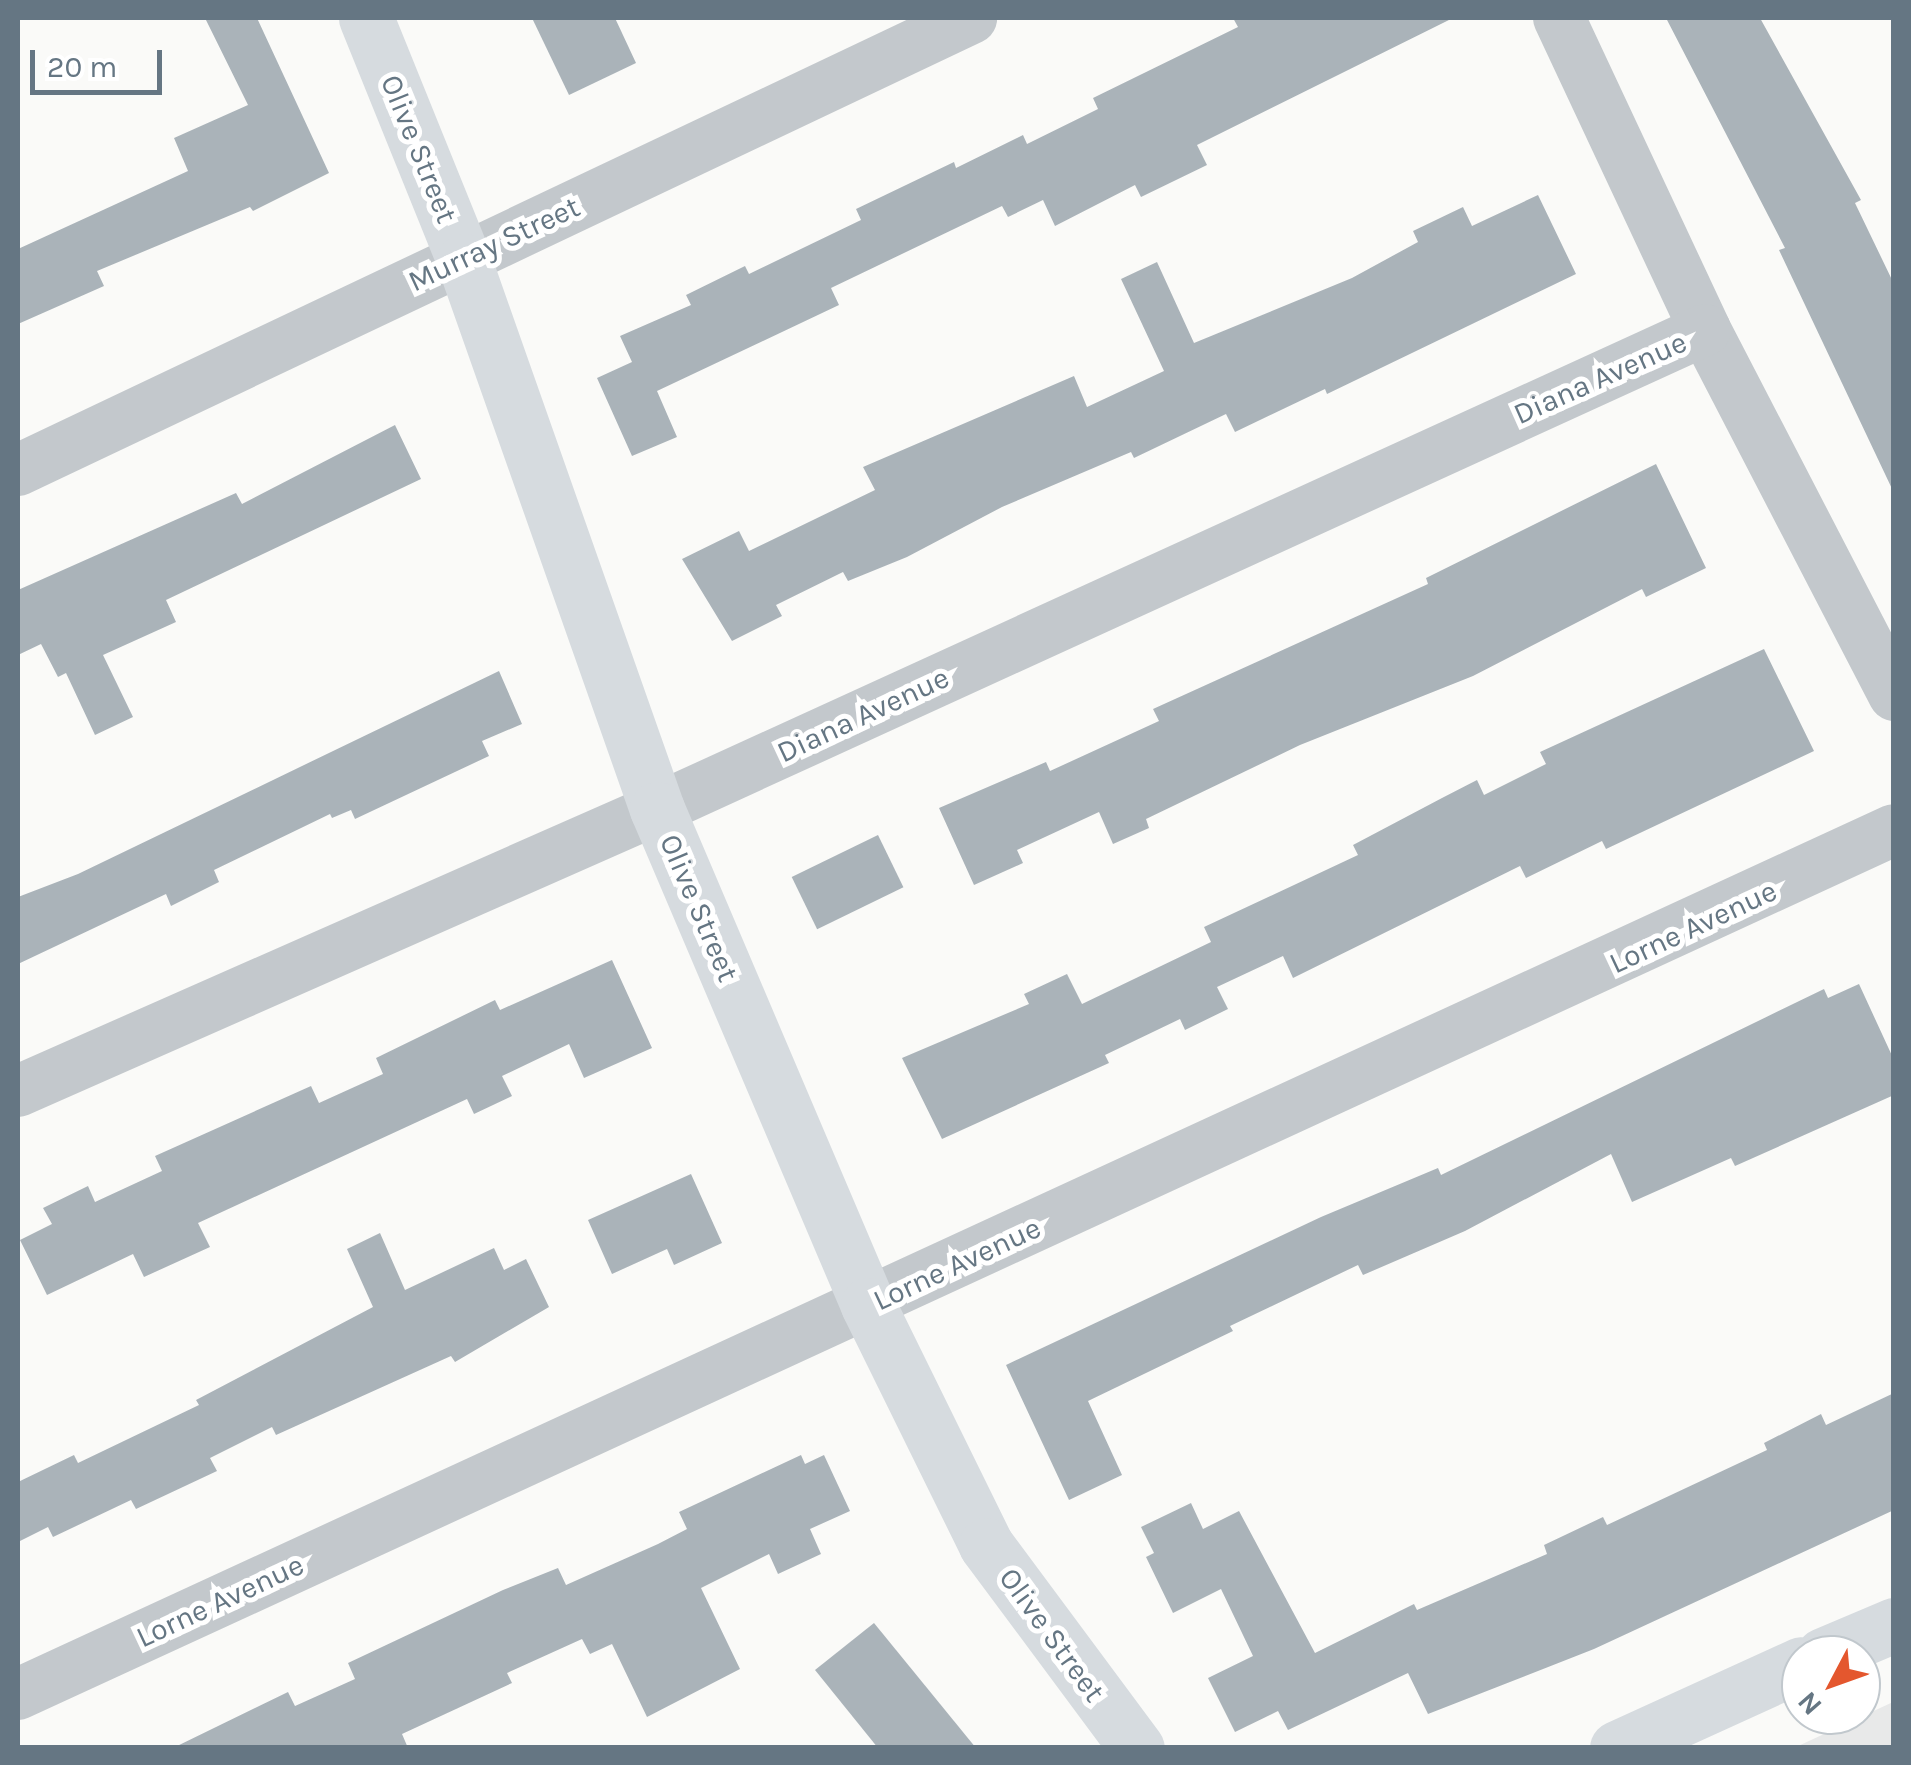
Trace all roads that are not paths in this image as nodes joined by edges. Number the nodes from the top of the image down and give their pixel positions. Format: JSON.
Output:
{"nodes":[{"id":1,"x":366,"y":18,"type":"edge"},
{"id":2,"x":971,"y":18,"type":"edge"},
{"id":3,"x":1559,"y":18,"type":"edge"},
{"id":4,"x":464,"y":262,"type":"junction"},
{"id":5,"x":1706,"y":330,"type":"junction"},
{"id":6,"x":18,"y":470,"type":"edge"},
{"id":7,"x":1894,"y":696,"type":"edge"},
{"id":8,"x":657,"y":809,"type":"junction"},
{"id":9,"x":1894,"y":830,"type":"edge"},
{"id":10,"x":18,"y":1091,"type":"edge"},
{"id":11,"x":868,"y":1305,"type":"junction"},
{"id":12,"x":1894,"y":1625,"type":"edge"},
{"id":13,"x":1870,"y":1635,"type":"edge"},
{"id":14,"x":1781,"y":1673,"type":"edge"},
{"id":15,"x":18,"y":1694,"type":"edge"},
{"id":16,"x":1136,"y":1748,"type":"edge"},
{"id":17,"x":1617,"y":1748,"type":"edge"}],
"edges":[{"from":1,"to":4,"type":"street","name":"Olive Street"},
{"from":2,"to":4,"type":"street","name":"Murray Street"},
{"from":3,"to":5,"type":"street"},
{"from":4,"to":6,"type":"street","name":"Murray Street"},
{"from":4,"to":8,"type":"street","name":"Olive Street"},
{"from":5,"to":7,"type":"street"},
{"from":5,"to":8,"type":"street","name":"Diana Avenue"},
{"from":8,"to":10,"type":"street","name":"Diana Avenue"},
{"from":8,"to":11,"type":"street","name":"Olive Street"},
{"from":9,"to":11,"type":"street","name":"Lorne Avenue"},
{"from":11,"to":15,"type":"street","name":"Lorne Avenue"},
{"from":11,"to":16,"type":"street","name":"Olive Street"},
{"from":12,"to":13,"type":"street"},
{"from":14,"to":17,"type":"street"}]}
